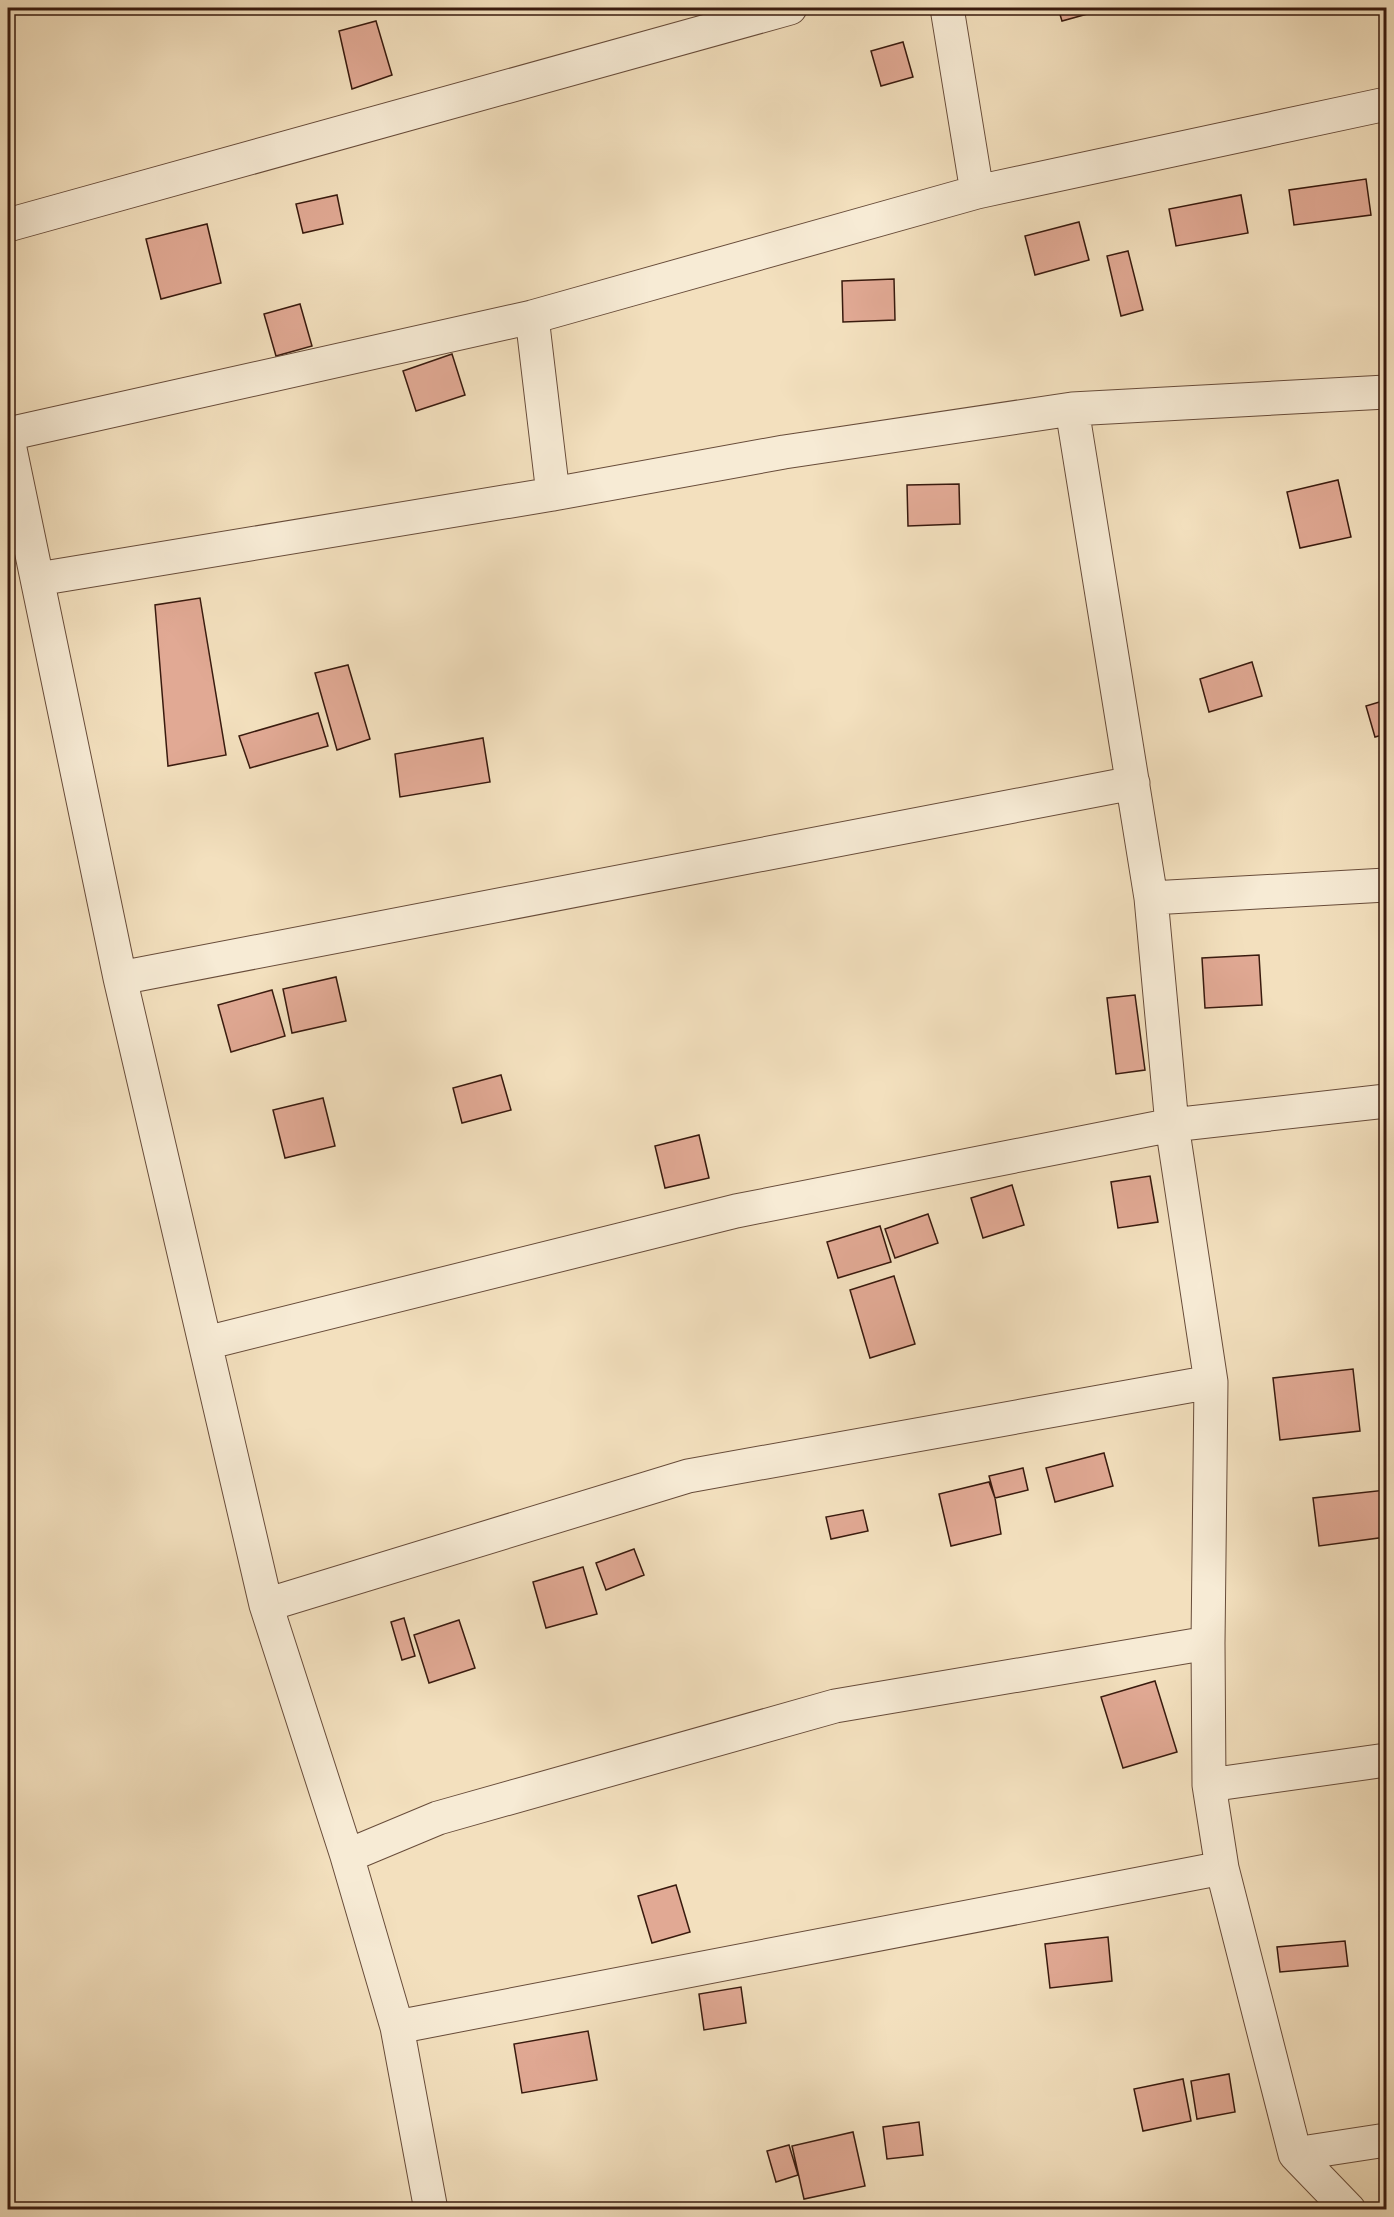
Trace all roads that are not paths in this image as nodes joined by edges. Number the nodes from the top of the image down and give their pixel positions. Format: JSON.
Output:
{"nodes":[{"id":1,"x":790,"y":8,"type":"edge"},
{"id":2,"x":947,"y":8,"type":"edge"},
{"id":3,"x":1386,"y":104,"type":"edge"},
{"id":4,"x":977,"y":192,"type":"junction"},
{"id":5,"x":8,"y":225,"type":"edge"},
{"id":6,"x":532,"y":317,"type":"junction"},
{"id":7,"x":1386,"y":392,"type":"edge"},
{"id":8,"x":1072,"y":409,"type":"junction"},
{"id":9,"x":8,"y":434,"type":"edge"},
{"id":10,"x":8,"y":439,"type":"edge"},
{"id":11,"x":553,"y":494,"type":"junction"},
{"id":12,"x":38,"y":579,"type":"junction"},
{"id":13,"x":1133,"y":783,"type":"junction"},
{"id":14,"x":1386,"y":885,"type":"edge"},
{"id":15,"x":1151,"y":898,"type":"junction"},
{"id":16,"x":120,"y":978,"type":"junction"},
{"id":17,"x":1386,"y":1101,"type":"edge"},
{"id":18,"x":1172,"y":1125,"type":"junction"},
{"id":19,"x":206,"y":1343,"type":"junction"},
{"id":20,"x":1211,"y":1382,"type":"junction"},
{"id":21,"x":266,"y":1605,"type":"junction"},
{"id":22,"x":1208,"y":1644,"type":"junction"},
{"id":23,"x":1386,"y":1760,"type":"edge"},
{"id":24,"x":1209,"y":1785,"type":"junction"},
{"id":25,"x":347,"y":1856,"type":"junction"},
{"id":26,"x":1222,"y":1868,"type":"junction"},
{"id":27,"x":397,"y":2027,"type":"junction"},
{"id":28,"x":1386,"y":2140,"type":"edge"},
{"id":29,"x":1295,"y":2154,"type":"junction"},
{"id":30,"x":431,"y":2210,"type":"edge"},
{"id":31,"x":1349,"y":2210,"type":"edge"}],
"edges":[{"from":1,"to":5,"type":"street"},
{"from":2,"to":4,"type":"street"},
{"from":3,"to":4,"type":"street"},
{"from":4,"to":6,"type":"street"},
{"from":6,"to":9,"type":"street"},
{"from":6,"to":11,"type":"street"},
{"from":7,"to":8,"type":"street"},
{"from":8,"to":11,"type":"street"},
{"from":8,"to":13,"type":"street"},
{"from":10,"to":12,"type":"street"},
{"from":11,"to":12,"type":"street"},
{"from":12,"to":16,"type":"street"},
{"from":13,"to":15,"type":"street"},
{"from":13,"to":16,"type":"street"},
{"from":14,"to":15,"type":"street"},
{"from":15,"to":18,"type":"street"},
{"from":16,"to":19,"type":"street"},
{"from":17,"to":18,"type":"street"},
{"from":18,"to":19,"type":"street"},
{"from":18,"to":20,"type":"street"},
{"from":19,"to":21,"type":"street"},
{"from":20,"to":21,"type":"street"},
{"from":20,"to":22,"type":"street"},
{"from":21,"to":25,"type":"street"},
{"from":22,"to":24,"type":"street"},
{"from":22,"to":25,"type":"street"},
{"from":23,"to":24,"type":"street"},
{"from":24,"to":26,"type":"street"},
{"from":25,"to":27,"type":"street"},
{"from":26,"to":27,"type":"street"},
{"from":26,"to":29,"type":"street"},
{"from":27,"to":30,"type":"street"},
{"from":28,"to":29,"type":"street"},
{"from":29,"to":31,"type":"street"}]}
